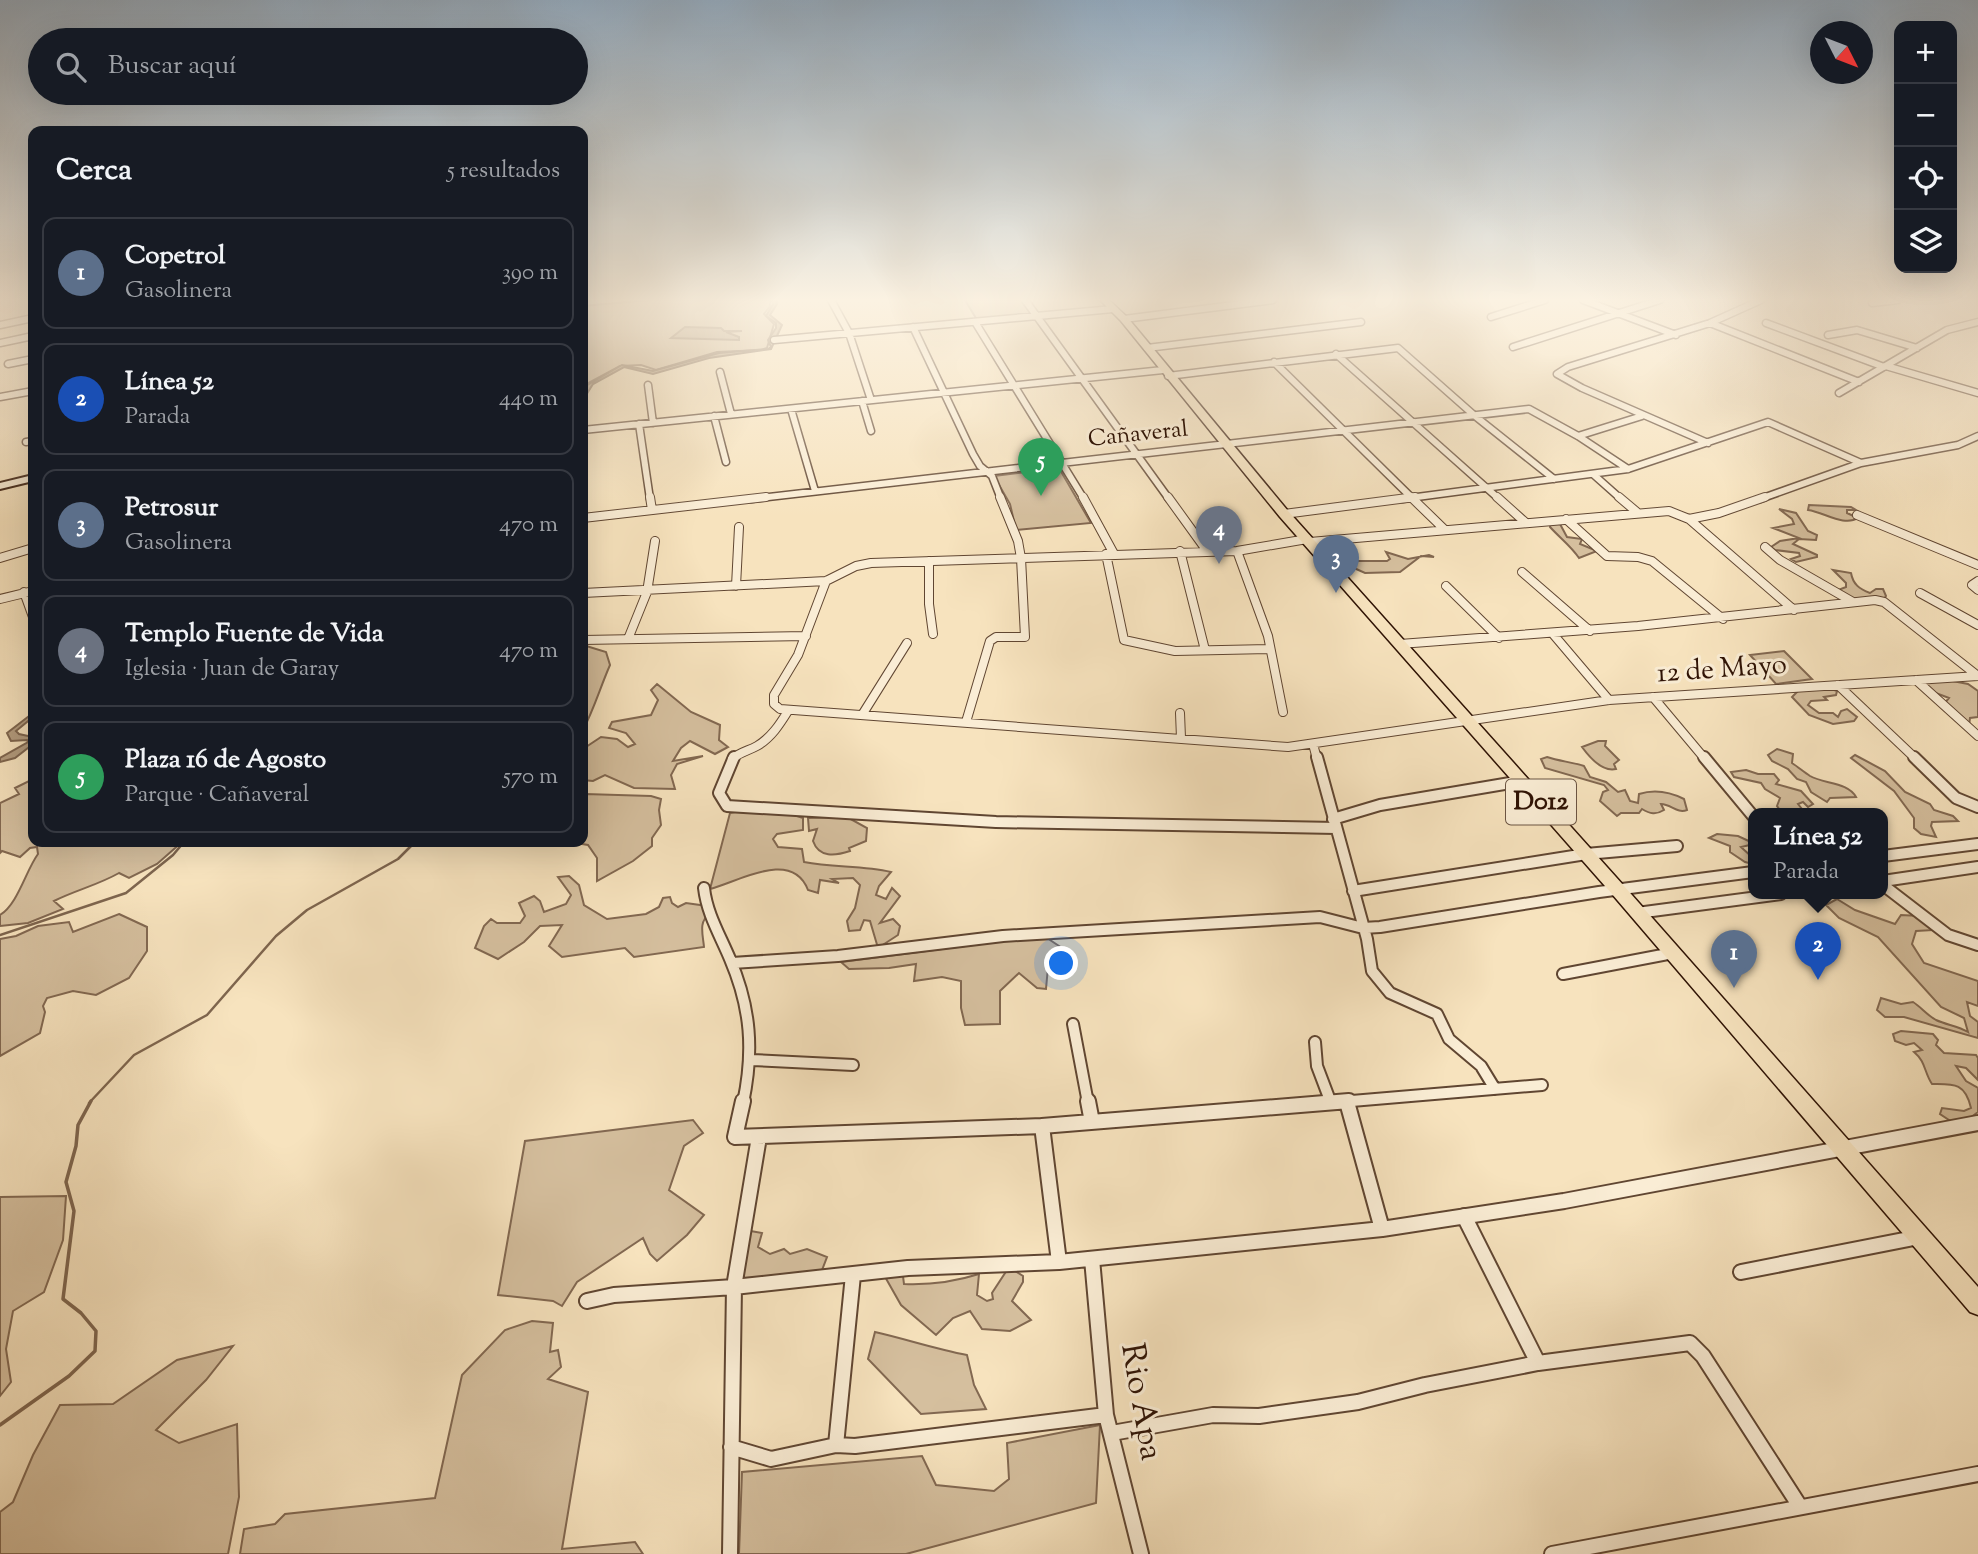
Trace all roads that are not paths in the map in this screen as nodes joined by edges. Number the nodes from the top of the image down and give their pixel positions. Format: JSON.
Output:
{"nodes":[{"id":1,"x":720,"y":372,"type":"dead end"},
{"id":2,"x":862,"y":373,"type":"edge"},
{"id":3,"x":934,"y":373,"type":"edge"},
{"id":4,"x":1008,"y":373,"type":"edge"},
{"id":5,"x":1078,"y":373,"type":"edge"},
{"id":6,"x":1166,"y":373,"type":"junction"},
{"id":7,"x":1171,"y":373,"type":"edge"},
{"id":8,"x":1285,"y":373,"type":"edge"},
{"id":9,"x":1357,"y":373,"type":"edge"},
{"id":10,"x":1426,"y":373,"type":"edge"},
{"id":11,"x":1559,"y":373,"type":"edge"},
{"id":12,"x":1835,"y":373,"type":"edge"},
{"id":13,"x":1875,"y":373,"type":"edge"},
{"id":14,"x":1905,"y":373,"type":"edge"},
{"id":15,"x":1083,"y":379,"type":"junction"},
{"id":16,"x":1859,"y":382,"type":"junction"},
{"id":17,"x":648,"y":385,"type":"dead end"},
{"id":18,"x":1016,"y":385,"type":"junction"},
{"id":19,"x":28,"y":392,"type":"edge"},
{"id":20,"x":944,"y":393,"type":"junction"},
{"id":21,"x":1839,"y":393,"type":"dead end"},
{"id":22,"x":1978,"y":393,"type":"edge"},
{"id":23,"x":0,"y":397,"type":"edge"},
{"id":24,"x":871,"y":400,"type":"junction"},
{"id":25,"x":862,"y":401,"type":"junction"},
{"id":26,"x":791,"y":409,"type":"junction"},
{"id":27,"x":731,"y":414,"type":"junction"},
{"id":28,"x":714,"y":416,"type":"junction"},
{"id":29,"x":1475,"y":416,"type":"junction"},
{"id":30,"x":1642,"y":416,"type":"junction"},
{"id":31,"x":653,"y":423,"type":"junction"},
{"id":32,"x":1413,"y":423,"type":"junction"},
{"id":33,"x":639,"y":424,"type":"junction"},
{"id":34,"x":588,"y":429,"type":"edge"},
{"id":35,"x":871,"y":431,"type":"dead end"},
{"id":36,"x":1343,"y":431,"type":"junction"},
{"id":37,"x":1578,"y":436,"type":"junction"},
{"id":38,"x":1978,"y":436,"type":"edge"},
{"id":39,"x":1708,"y":443,"type":"junction"},
{"id":40,"x":1226,"y":445,"type":"junction"},
{"id":41,"x":1137,"y":455,"type":"junction"},
{"id":42,"x":726,"y":462,"type":"dead end"},
{"id":43,"x":1064,"y":463,"type":"junction"},
{"id":44,"x":1861,"y":463,"type":"junction"},
{"id":45,"x":1628,"y":470,"type":"junction"},
{"id":46,"x":987,"y":471,"type":"junction"},
{"id":47,"x":1594,"y":475,"type":"junction"},
{"id":48,"x":28,"y":479,"type":"edge"},
{"id":49,"x":1554,"y":480,"type":"junction"},
{"id":50,"x":0,"y":486,"type":"edge"},
{"id":51,"x":1487,"y":488,"type":"junction"},
{"id":52,"x":815,"y":491,"type":"junction"},
{"id":53,"x":1413,"y":498,"type":"junction"},
{"id":54,"x":652,"y":510,"type":"junction"},
{"id":55,"x":1638,"y":513,"type":"junction"},
{"id":56,"x":1284,"y":514,"type":"junction"},
{"id":57,"x":1857,"y":515,"type":"dead end"},
{"id":58,"x":588,"y":517,"type":"edge"},
{"id":59,"x":1566,"y":519,"type":"junction"},
{"id":60,"x":1689,"y":519,"type":"junction"},
{"id":61,"x":1525,"y":523,"type":"junction"},
{"id":62,"x":739,"y":527,"type":"dead end"},
{"id":63,"x":1445,"y":530,"type":"junction"},
{"id":64,"x":655,"y":541,"type":"dead end"},
{"id":65,"x":1308,"y":541,"type":"junction"},
{"id":66,"x":1765,"y":547,"type":"dead end"},
{"id":67,"x":28,"y":550,"type":"edge"},
{"id":68,"x":1180,"y":551,"type":"junction"},
{"id":69,"x":1207,"y":551,"type":"junction"},
{"id":70,"x":1237,"y":551,"type":"junction"},
{"id":71,"x":1110,"y":554,"type":"junction"},
{"id":72,"x":0,"y":558,"type":"edge"},
{"id":73,"x":1021,"y":558,"type":"junction"},
{"id":74,"x":929,"y":561,"type":"junction"},
{"id":75,"x":1978,"y":565,"type":"edge"},
{"id":76,"x":1522,"y":572,"type":"dead end"},
{"id":77,"x":826,"y":581,"type":"junction"},
{"id":78,"x":1978,"y":581,"type":"edge"},
{"id":79,"x":736,"y":586,"type":"junction"},
{"id":80,"x":1446,"y":586,"type":"dead end"},
{"id":81,"x":1978,"y":590,"type":"edge"},
{"id":82,"x":28,"y":591,"type":"edge"},
{"id":83,"x":647,"y":592,"type":"junction"},
{"id":84,"x":588,"y":593,"type":"edge"},
{"id":85,"x":1920,"y":593,"type":"dead end"},
{"id":86,"x":0,"y":599,"type":"edge"},
{"id":87,"x":1854,"y":602,"type":"junction"},
{"id":88,"x":1794,"y":610,"type":"junction"},
{"id":89,"x":1723,"y":619,"type":"junction"},
{"id":90,"x":1978,"y":625,"type":"edge"},
{"id":91,"x":1590,"y":631,"type":"junction"},
{"id":92,"x":933,"y":634,"type":"dead end"},
{"id":93,"x":1553,"y":634,"type":"junction"},
{"id":94,"x":806,"y":635,"type":"junction"},
{"id":95,"x":1499,"y":638,"type":"junction"},
{"id":96,"x":628,"y":639,"type":"junction"},
{"id":97,"x":588,"y":640,"type":"edge"},
{"id":98,"x":907,"y":643,"type":"dead end"},
{"id":99,"x":1400,"y":644,"type":"junction"},
{"id":100,"x":1269,"y":649,"type":"junction"},
{"id":101,"x":1205,"y":650,"type":"junction"},
{"id":102,"x":1978,"y":676,"type":"edge"},
{"id":103,"x":1916,"y":680,"type":"junction"},
{"id":104,"x":1838,"y":685,"type":"junction"},
{"id":105,"x":1653,"y":697,"type":"junction"},
{"id":106,"x":1609,"y":700,"type":"junction"},
{"id":107,"x":788,"y":711,"type":"junction"},
{"id":108,"x":1283,"y":712,"type":"dead end"},
{"id":109,"x":1180,"y":713,"type":"dead end"},
{"id":110,"x":862,"y":715,"type":"junction"},
{"id":111,"x":966,"y":722,"type":"junction"},
{"id":112,"x":1470,"y":722,"type":"junction"},
{"id":113,"x":1978,"y":736,"type":"edge"},
{"id":114,"x":1181,"y":738,"type":"junction"},
{"id":115,"x":1313,"y":744,"type":"junction"},
{"id":116,"x":1522,"y":780,"type":"junction"},
{"id":117,"x":1978,"y":807,"type":"edge"},
{"id":118,"x":1748,"y":810,"type":"edge"},
{"id":119,"x":1335,"y":823,"type":"junction"},
{"id":120,"x":1978,"y":844,"type":"edge"},
{"id":121,"x":1677,"y":846,"type":"dead end"},
{"id":122,"x":1586,"y":854,"type":"junction"},
{"id":123,"x":1888,"y":855,"type":"edge"},
{"id":124,"x":1978,"y":867,"type":"edge"},
{"id":125,"x":1748,"y":874,"type":"edge"},
{"id":126,"x":1888,"y":882,"type":"edge"},
{"id":127,"x":1888,"y":887,"type":"edge"},
{"id":128,"x":704,"y":888,"type":"dead end"},
{"id":129,"x":1618,"y":890,"type":"junction"},
{"id":130,"x":1353,"y":891,"type":"junction"},
{"id":131,"x":1748,"y":898,"type":"edge"},
{"id":132,"x":1637,"y":913,"type":"junction"},
{"id":133,"x":1363,"y":928,"type":"junction"},
{"id":134,"x":1978,"y":945,"type":"edge"},
{"id":135,"x":1673,"y":954,"type":"junction"},
{"id":136,"x":732,"y":962,"type":"junction"},
{"id":137,"x":1563,"y":974,"type":"dead end"},
{"id":138,"x":1073,"y":1024,"type":"dead end"},
{"id":139,"x":1315,"y":1042,"type":"dead end"},
{"id":140,"x":752,"y":1060,"type":"junction"},
{"id":141,"x":853,"y":1065,"type":"dead end"},
{"id":142,"x":1542,"y":1085,"type":"dead end"},
{"id":143,"x":1495,"y":1089,"type":"junction"},
{"id":144,"x":1348,"y":1102,"type":"junction"},
{"id":145,"x":1331,"y":1103,"type":"junction"},
{"id":146,"x":1092,"y":1122,"type":"junction"},
{"id":147,"x":1978,"y":1123,"type":"edge"},
{"id":148,"x":1042,"y":1126,"type":"junction"},
{"id":149,"x":759,"y":1137,"type":"junction"},
{"id":150,"x":1845,"y":1150,"type":"junction"},
{"id":151,"x":1464,"y":1216,"type":"junction"},
{"id":152,"x":1382,"y":1229,"type":"junction"},
{"id":153,"x":1920,"y":1237,"type":"junction"},
{"id":154,"x":1092,"y":1259,"type":"junction"},
{"id":155,"x":1059,"y":1262,"type":"junction"},
{"id":156,"x":1741,"y":1272,"type":"dead end"},
{"id":157,"x":853,"y":1275,"type":"junction"},
{"id":158,"x":734,"y":1287,"type":"junction"},
{"id":159,"x":587,"y":1301,"type":"dead end"},
{"id":160,"x":1978,"y":1304,"type":"edge"},
{"id":161,"x":1538,"y":1363,"type":"junction"},
{"id":162,"x":1106,"y":1415,"type":"junction"},
{"id":163,"x":1112,"y":1433,"type":"junction"},
{"id":164,"x":836,"y":1445,"type":"junction"},
{"id":165,"x":732,"y":1447,"type":"junction"},
{"id":166,"x":1978,"y":1474,"type":"edge"},
{"id":167,"x":1799,"y":1505,"type":"junction"},
{"id":168,"x":730,"y":1554,"type":"edge"},
{"id":169,"x":1141,"y":1554,"type":"edge"},
{"id":170,"x":1552,"y":1554,"type":"edge"}],
"edges":[{"from":1,"to":27,"type":"street"},
{"from":2,"to":24,"type":"street"},
{"from":3,"to":20,"type":"street"},
{"from":4,"to":18,"type":"street"},
{"from":5,"to":15,"type":"street"},
{"from":6,"to":7,"type":"street"},
{"from":6,"to":15,"type":"street"},
{"from":6,"to":40,"type":"main road","number":"D012"},
{"from":8,"to":36,"type":"street"},
{"from":9,"to":32,"type":"street"},
{"from":10,"to":29,"type":"street"},
{"from":11,"to":30,"type":"street"},
{"from":12,"to":16,"type":"street"},
{"from":13,"to":16,"type":"street"},
{"from":14,"to":22,"type":"street"},
{"from":15,"to":18,"type":"street"},
{"from":15,"to":41,"type":"street"},
{"from":16,"to":21,"type":"street"},
{"from":17,"to":31,"type":"street"},
{"from":18,"to":20,"type":"street"},
{"from":18,"to":43,"type":"street"},
{"from":19,"to":23,"type":"street"},
{"from":20,"to":24,"type":"street"},
{"from":20,"to":46,"type":"street"},
{"from":24,"to":25,"type":"street"},
{"from":25,"to":26,"type":"street"},
{"from":25,"to":35,"type":"street"},
{"from":26,"to":27,"type":"street"},
{"from":26,"to":52,"type":"street"},
{"from":27,"to":28,"type":"street"},
{"from":28,"to":31,"type":"street"},
{"from":28,"to":42,"type":"street"},
{"from":29,"to":32,"type":"street","name":"Cañaveral"},
{"from":29,"to":37,"type":"street","name":"Cañaveral"},
{"from":29,"to":49,"type":"street"},
{"from":30,"to":37,"type":"street"},
{"from":30,"to":39,"type":"street"},
{"from":31,"to":33,"type":"street"},
{"from":32,"to":36,"type":"street","name":"Cañaveral"},
{"from":32,"to":51,"type":"street"},
{"from":33,"to":34,"type":"street"},
{"from":33,"to":54,"type":"street"},
{"from":36,"to":40,"type":"street","name":"Cañaveral"},
{"from":36,"to":53,"type":"street"},
{"from":37,"to":45,"type":"street"},
{"from":38,"to":44,"type":"street"},
{"from":39,"to":44,"type":"street"},
{"from":39,"to":45,"type":"street"},
{"from":40,"to":41,"type":"street","name":"Cañaveral"},
{"from":40,"to":56,"type":"main road","number":"D012"},
{"from":41,"to":43,"type":"street","name":"Cañaveral"},
{"from":41,"to":69,"type":"street"},
{"from":43,"to":46,"type":"street","name":"Cañaveral"},
{"from":43,"to":71,"type":"street"},
{"from":44,"to":60,"type":"street"},
{"from":45,"to":47,"type":"street"},
{"from":46,"to":52,"type":"street","name":"Cañaveral"},
{"from":46,"to":73,"type":"street"},
{"from":47,"to":49,"type":"street"},
{"from":47,"to":55,"type":"street"},
{"from":48,"to":50,"type":"street"},
{"from":49,"to":51,"type":"street"},
{"from":51,"to":53,"type":"street"},
{"from":51,"to":61,"type":"street"},
{"from":52,"to":54,"type":"street","name":"Cañaveral"},
{"from":53,"to":56,"type":"street"},
{"from":53,"to":63,"type":"street"},
{"from":54,"to":58,"type":"street","name":"Cañaveral"},
{"from":55,"to":59,"type":"street"},
{"from":55,"to":60,"type":"street"},
{"from":56,"to":65,"type":"main road","number":"D012"},
{"from":57,"to":75,"type":"street"},
{"from":59,"to":61,"type":"street"},
{"from":59,"to":89,"type":"street"},
{"from":60,"to":88,"type":"street"},
{"from":61,"to":63,"type":"street"},
{"from":62,"to":79,"type":"street"},
{"from":63,"to":65,"type":"street"},
{"from":64,"to":83,"type":"street"},
{"from":65,"to":70,"type":"street"},
{"from":65,"to":99,"type":"main road","number":"D012"},
{"from":66,"to":87,"type":"street"},
{"from":67,"to":72,"type":"street"},
{"from":68,"to":69,"type":"street"},
{"from":68,"to":71,"type":"street"},
{"from":68,"to":101,"type":"street"},
{"from":69,"to":70,"type":"street"},
{"from":70,"to":100,"type":"street"},
{"from":71,"to":73,"type":"street"},
{"from":71,"to":101,"type":"street"},
{"from":73,"to":74,"type":"street"},
{"from":73,"to":111,"type":"street"},
{"from":74,"to":77,"type":"street"},
{"from":74,"to":92,"type":"street"},
{"from":76,"to":91,"type":"street"},
{"from":77,"to":79,"type":"street"},
{"from":77,"to":94,"type":"street"},
{"from":78,"to":81,"type":"street"},
{"from":79,"to":83,"type":"street"},
{"from":80,"to":95,"type":"street"},
{"from":82,"to":86,"type":"street"},
{"from":83,"to":84,"type":"street"},
{"from":83,"to":96,"type":"street"},
{"from":85,"to":90,"type":"street"},
{"from":87,"to":88,"type":"street"},
{"from":87,"to":102,"type":"street"},
{"from":88,"to":89,"type":"street"},
{"from":89,"to":91,"type":"street"},
{"from":91,"to":93,"type":"street"},
{"from":93,"to":95,"type":"street"},
{"from":93,"to":106,"type":"street"},
{"from":94,"to":96,"type":"street"},
{"from":94,"to":107,"type":"street"},
{"from":95,"to":99,"type":"street"},
{"from":96,"to":97,"type":"street"},
{"from":98,"to":110,"type":"street"},
{"from":99,"to":112,"type":"main road","number":"D012"},
{"from":100,"to":101,"type":"street"},
{"from":100,"to":108,"type":"street"},
{"from":102,"to":103,"type":"street","name":"12 de Mayo"},
{"from":103,"to":104,"type":"street","name":"12 de Mayo"},
{"from":103,"to":113,"type":"street"},
{"from":104,"to":105,"type":"street","name":"12 de Mayo"},
{"from":104,"to":117,"type":"street"},
{"from":105,"to":106,"type":"street","name":"12 de Mayo"},
{"from":105,"to":118,"type":"street"},
{"from":106,"to":112,"type":"street","name":"12 de Mayo"},
{"from":107,"to":110,"type":"street","name":"12 de Mayo"},
{"from":107,"to":119,"type":"street"},
{"from":109,"to":114,"type":"street"},
{"from":110,"to":111,"type":"street","name":"12 de Mayo"},
{"from":111,"to":114,"type":"street","name":"12 de Mayo"},
{"from":112,"to":115,"type":"street","name":"12 de Mayo"},
{"from":112,"to":116,"type":"main road","number":"D012"},
{"from":114,"to":115,"type":"street","name":"12 de Mayo"},
{"from":115,"to":119,"type":"street"},
{"from":116,"to":119,"type":"street"},
{"from":116,"to":122,"type":"main road","number":"D012"},
{"from":119,"to":130,"type":"street"},
{"from":120,"to":123,"type":"street"},
{"from":121,"to":122,"type":"street"},
{"from":122,"to":129,"type":"main road","number":"D012"},
{"from":122,"to":130,"type":"street"},
{"from":124,"to":126,"type":"street"},
{"from":125,"to":129,"type":"street"},
{"from":127,"to":134,"type":"street"},
{"from":128,"to":136,"type":"street"},
{"from":129,"to":132,"type":"main road","number":"D012"},
{"from":129,"to":133,"type":"street"},
{"from":130,"to":133,"type":"street"},
{"from":131,"to":132,"type":"street"},
{"from":132,"to":135,"type":"main road","number":"D012"},
{"from":133,"to":136,"type":"street"},
{"from":133,"to":143,"type":"street"},
{"from":135,"to":137,"type":"street"},
{"from":135,"to":150,"type":"main road","number":"D012"},
{"from":136,"to":140,"type":"street"},
{"from":138,"to":146,"type":"street"},
{"from":139,"to":145,"type":"street"},
{"from":140,"to":141,"type":"street"},
{"from":140,"to":149,"type":"street"},
{"from":142,"to":143,"type":"street"},
{"from":143,"to":144,"type":"street"},
{"from":144,"to":145,"type":"street"},
{"from":144,"to":152,"type":"street"},
{"from":145,"to":146,"type":"street"},
{"from":146,"to":148,"type":"street"},
{"from":147,"to":150,"type":"street"},
{"from":148,"to":149,"type":"street"},
{"from":148,"to":155,"type":"street"},
{"from":149,"to":158,"type":"street"},
{"from":150,"to":151,"type":"street"},
{"from":150,"to":153,"type":"main road","number":"D012"},
{"from":151,"to":152,"type":"street"},
{"from":151,"to":161,"type":"street"},
{"from":152,"to":154,"type":"street"},
{"from":153,"to":156,"type":"street"},
{"from":153,"to":160,"type":"main road","number":"D012"},
{"from":154,"to":155,"type":"street"},
{"from":154,"to":162,"type":"street","name":"Rio Apa"},
{"from":155,"to":157,"type":"street"},
{"from":157,"to":158,"type":"street"},
{"from":157,"to":164,"type":"street"},
{"from":158,"to":159,"type":"street"},
{"from":158,"to":165,"type":"street"},
{"from":161,"to":163,"type":"street"},
{"from":161,"to":167,"type":"street"},
{"from":162,"to":163,"type":"street","name":"Rio Apa"},
{"from":162,"to":164,"type":"street"},
{"from":163,"to":169,"type":"street","name":"Rio Apa"},
{"from":164,"to":165,"type":"street"},
{"from":165,"to":168,"type":"street"},
{"from":166,"to":167,"type":"street"},
{"from":167,"to":170,"type":"street"}]}
